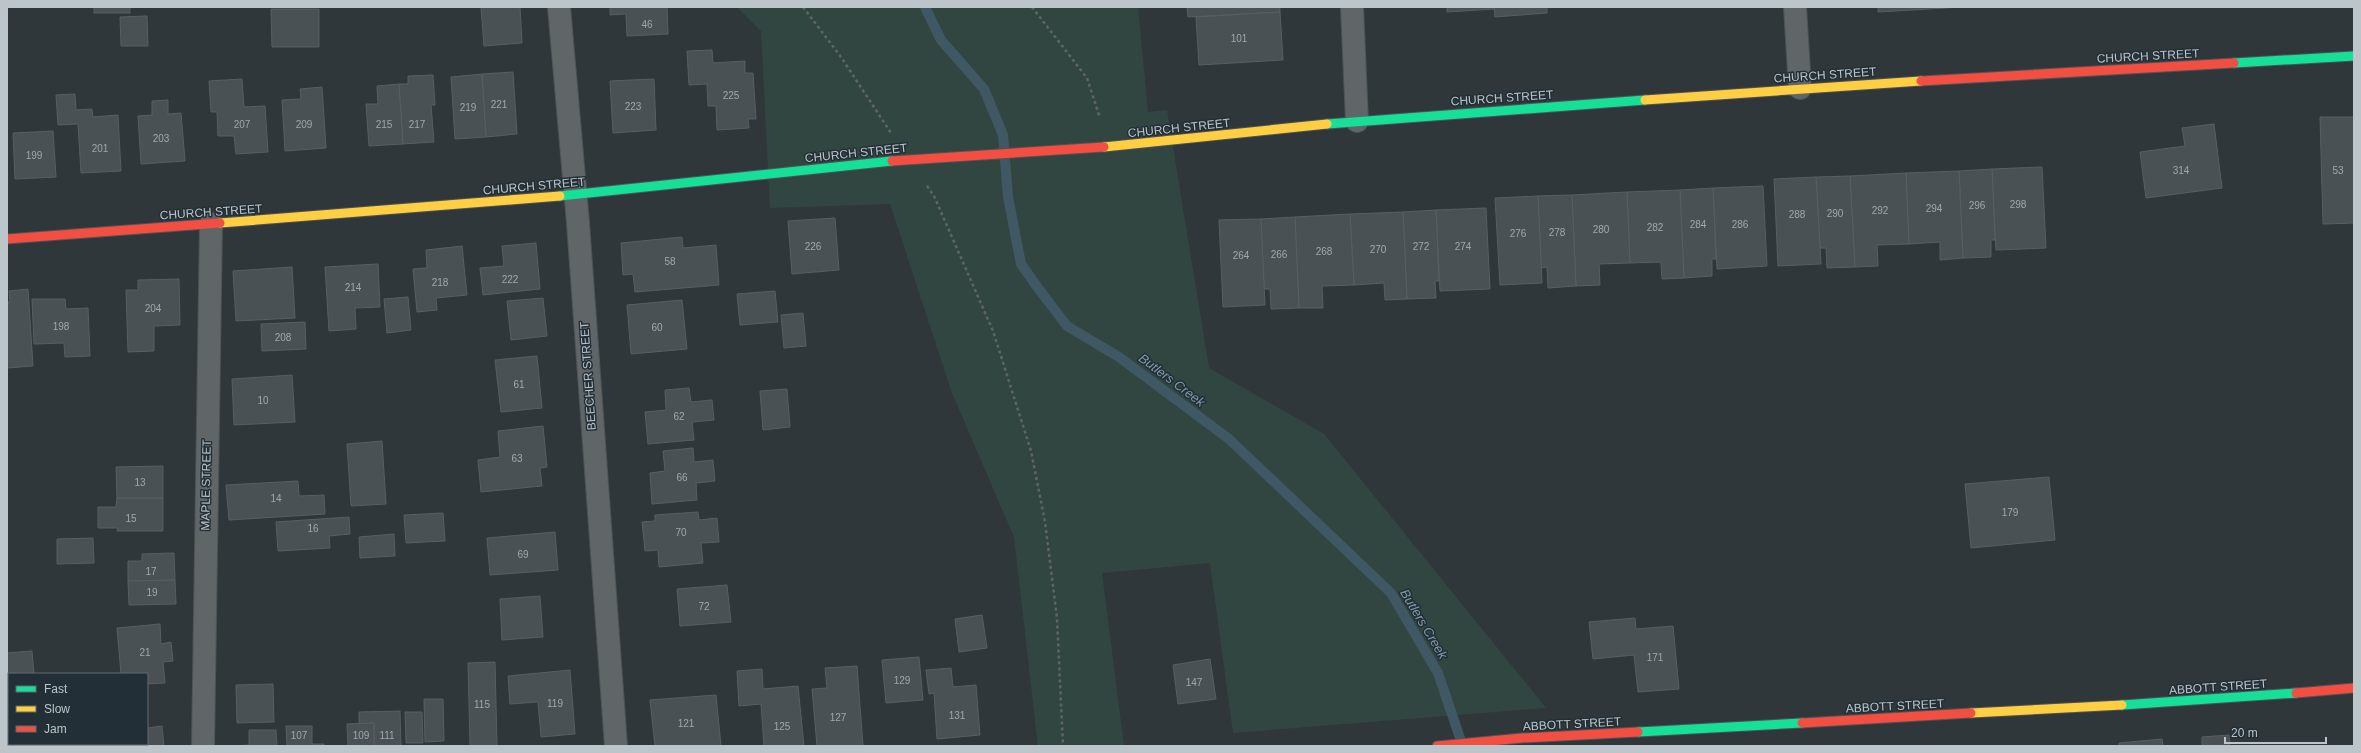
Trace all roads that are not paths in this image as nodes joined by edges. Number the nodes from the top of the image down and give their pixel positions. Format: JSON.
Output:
{"nodes":[{"id":1,"x":559,"y":7,"type":"edge"},
{"id":2,"x":1352,"y":7,"type":"edge"},
{"id":3,"x":1795,"y":7,"type":"edge"},
{"id":4,"x":2354,"y":56,"type":"edge"},
{"id":5,"x":1800,"y":88,"type":"junction"},
{"id":6,"x":1357,"y":121,"type":"junction"},
{"id":7,"x":575,"y":195,"type":"junction"},
{"id":8,"x":211,"y":224,"type":"junction"},
{"id":9,"x":7,"y":239,"type":"edge"},
{"id":10,"x":2354,"y":688,"type":"edge"},
{"id":11,"x":203,"y":746,"type":"edge"},
{"id":12,"x":616,"y":746,"type":"edge"},
{"id":13,"x":1437,"y":746,"type":"edge"}],
"edges":[{"from":1,"to":7,"type":"street","name":"BEECHER STREET"},
{"from":2,"to":6,"type":"street"},
{"from":3,"to":5,"type":"street"},
{"from":4,"to":5,"type":"street","name":"CHURCH STREET"},
{"from":5,"to":6,"type":"street","name":"CHURCH STREET"},
{"from":6,"to":7,"type":"street","name":"CHURCH STREET"},
{"from":7,"to":8,"type":"street","name":"CHURCH STREET"},
{"from":7,"to":12,"type":"street","name":"BEECHER STREET"},
{"from":8,"to":9,"type":"street","name":"CHURCH STREET"},
{"from":8,"to":11,"type":"street","name":"MAPLE STREET"},
{"from":10,"to":13,"type":"street","name":"ABBOTT STREET"}]}
